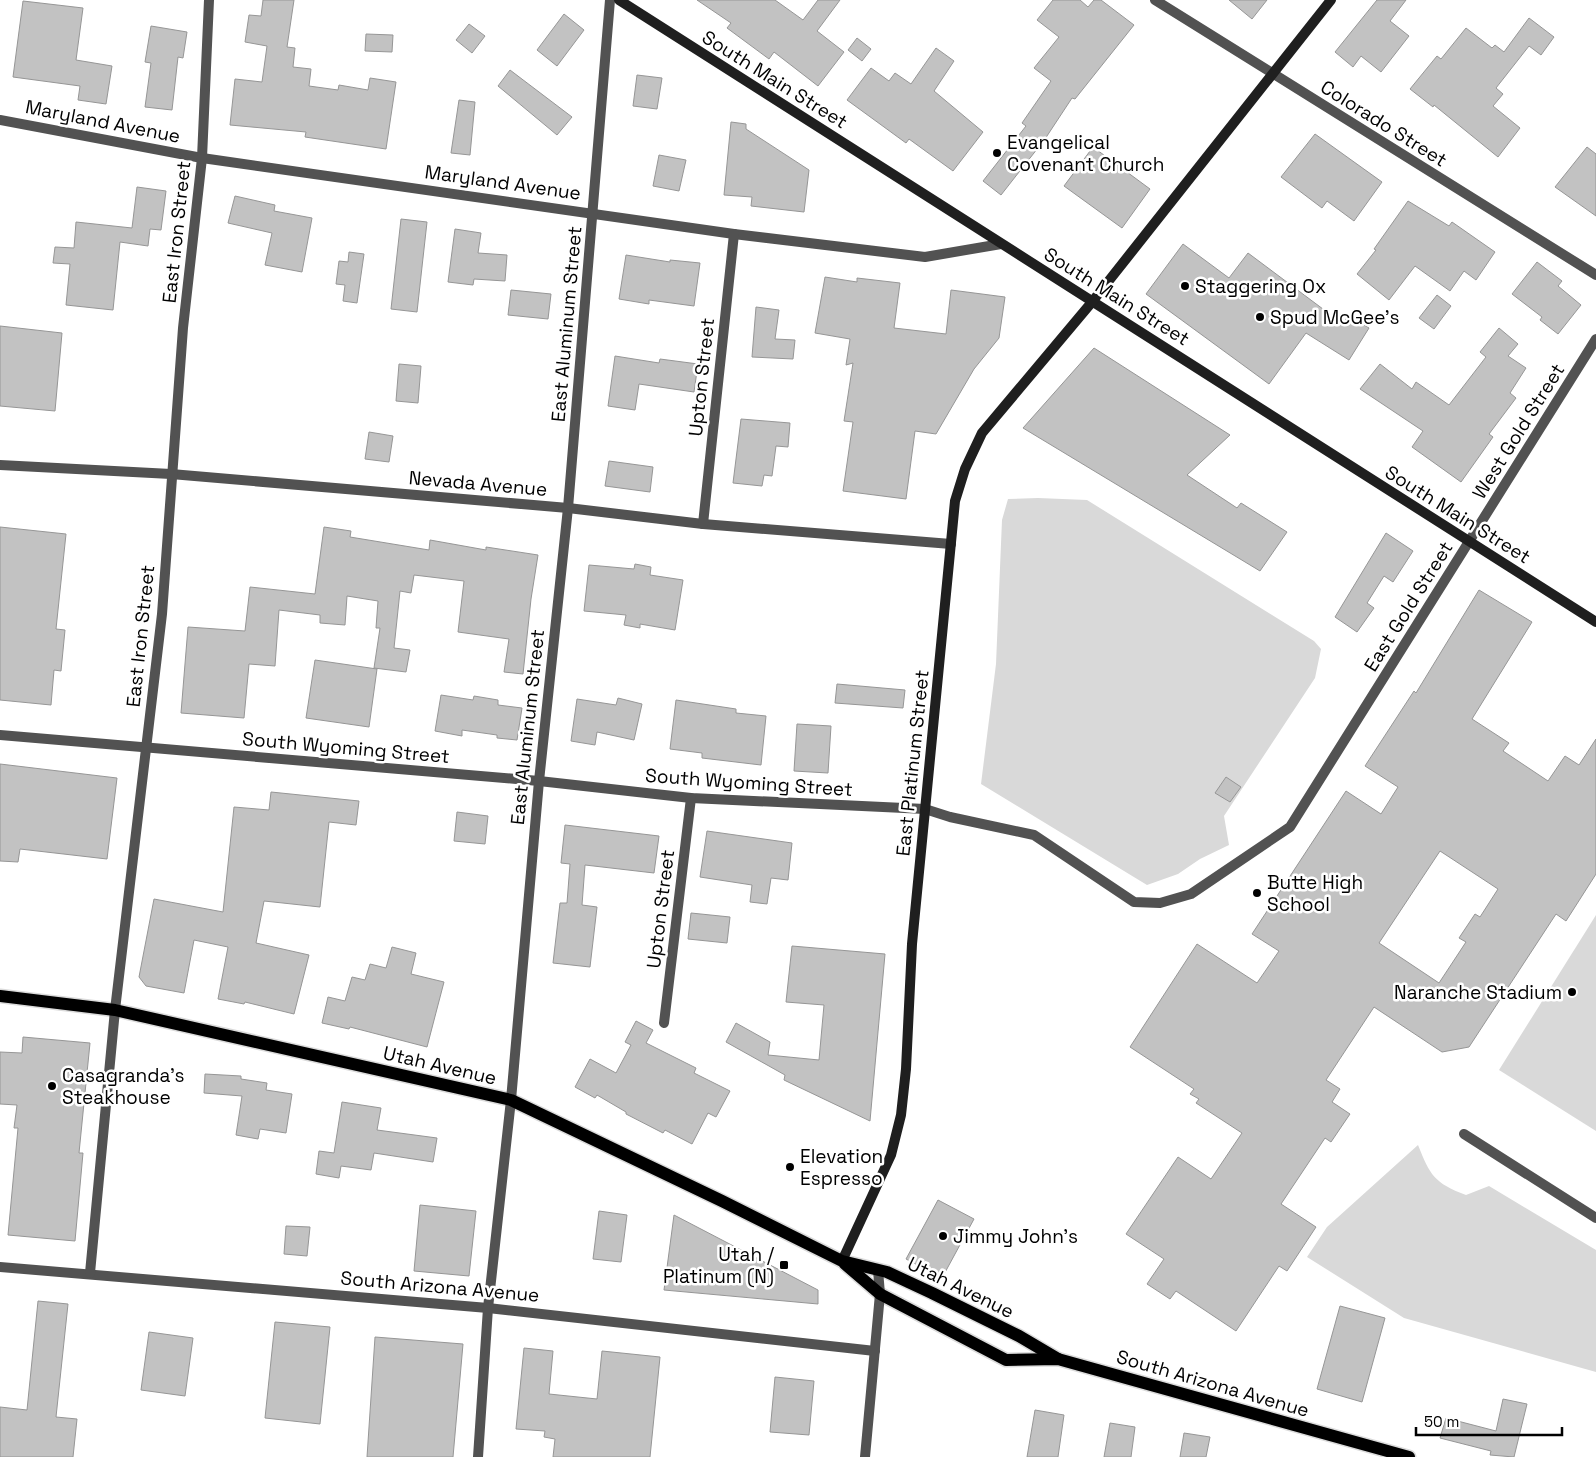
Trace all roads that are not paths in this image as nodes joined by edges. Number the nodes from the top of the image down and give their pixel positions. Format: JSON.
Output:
{"nodes":[{"id":1,"x":209,"y":0,"type":"edge"},
{"id":2,"x":610,"y":0,"type":"edge"},
{"id":3,"x":619,"y":0,"type":"edge"},
{"id":4,"x":1155,"y":0,"type":"edge"},
{"id":5,"x":1331,"y":0,"type":"edge"},
{"id":6,"x":1272,"y":74,"type":"junction"},
{"id":7,"x":0,"y":120,"type":"edge"},
{"id":8,"x":202,"y":158,"type":"junction"},
{"id":9,"x":593,"y":212,"type":"junction"},
{"id":10,"x":734,"y":234,"type":"junction"},
{"id":11,"x":1002,"y":244,"type":"junction"},
{"id":12,"x":1596,"y":275,"type":"edge"},
{"id":13,"x":1092,"y":302,"type":"junction"},
{"id":14,"x":1596,"y":339,"type":"edge"},
{"id":15,"x":0,"y":465,"type":"edge"},
{"id":16,"x":171,"y":474,"type":"junction"},
{"id":17,"x":568,"y":508,"type":"junction"},
{"id":18,"x":703,"y":524,"type":"junction"},
{"id":19,"x":1469,"y":542,"type":"junction"},
{"id":20,"x":951,"y":544,"type":"junction"},
{"id":21,"x":1596,"y":622,"type":"edge"},
{"id":22,"x":1377,"y":689,"type":"joint"},
{"id":23,"x":0,"y":735,"type":"edge"},
{"id":24,"x":146,"y":747,"type":"junction"},
{"id":25,"x":539,"y":781,"type":"junction"},
{"id":26,"x":691,"y":798,"type":"junction"},
{"id":27,"x":925,"y":809,"type":"junction"},
{"id":28,"x":0,"y":996,"type":"edge"},
{"id":29,"x":115,"y":1010,"type":"junction"},
{"id":30,"x":664,"y":1023,"type":"dead end"},
{"id":31,"x":511,"y":1100,"type":"junction"},
{"id":32,"x":1464,"y":1134,"type":"dead end"},
{"id":33,"x":1596,"y":1218,"type":"edge"},
{"id":34,"x":842,"y":1261,"type":"junction"},
{"id":35,"x":0,"y":1267,"type":"edge"},
{"id":36,"x":878,"y":1270,"type":"junction"},
{"id":37,"x":90,"y":1273,"type":"junction"},
{"id":38,"x":880,"y":1294,"type":"junction"},
{"id":39,"x":488,"y":1308,"type":"junction"},
{"id":40,"x":875,"y":1351,"type":"junction"},
{"id":41,"x":1006,"y":1360,"type":"joint"},
{"id":42,"x":1058,"y":1360,"type":"junction"},
{"id":43,"x":478,"y":1457,"type":"edge"},
{"id":44,"x":865,"y":1457,"type":"edge"},
{"id":45,"x":1409,"y":1457,"type":"edge"}],
"edges":[{"from":1,"to":8,"type":"street","name":"East Iron Street"},
{"from":2,"to":9,"type":"street","name":"East Aluminum Street"},
{"from":3,"to":11,"type":"street","name":"South Main Street"},
{"from":4,"to":6,"type":"street","name":"Colorado Street"},
{"from":5,"to":6,"type":"street","name":"East Platinum Street"},
{"from":6,"to":12,"type":"street","name":"Colorado Street"},
{"from":6,"to":13,"type":"street","name":"East Platinum Street"},
{"from":7,"to":8,"type":"street","name":"Maryland Avenue"},
{"from":8,"to":9,"type":"street","name":"Maryland Avenue"},
{"from":8,"to":16,"type":"street","name":"East Iron Street"},
{"from":9,"to":10,"type":"street","name":"Maryland Avenue"},
{"from":9,"to":17,"type":"street","name":"East Aluminum Street"},
{"from":10,"to":11,"type":"street","name":"Maryland Avenue"},
{"from":10,"to":18,"type":"street","name":"Upton Street"},
{"from":11,"to":13,"type":"street","name":"South Main Street"},
{"from":13,"to":19,"type":"street","name":"South Main Street"},
{"from":13,"to":20,"type":"street","name":"East Platinum Street"},
{"from":14,"to":19,"type":"street","name":"West Gold Street"},
{"from":15,"to":16,"type":"street","name":"Nevada Avenue"},
{"from":16,"to":17,"type":"street","name":"Nevada Avenue"},
{"from":16,"to":24,"type":"street","name":"East Iron Street"},
{"from":17,"to":18,"type":"street","name":"Nevada Avenue"},
{"from":17,"to":25,"type":"street","name":"East Aluminum Street"},
{"from":18,"to":20,"type":"street","name":"Nevada Avenue"},
{"from":19,"to":21,"type":"street","name":"South Main Street"},
{"from":19,"to":22,"type":"street","name":"East Gold Street"},
{"from":20,"to":27,"type":"street","name":"East Platinum Street"},
{"from":22,"to":27,"type":"street","name":"South Wyoming Street"},
{"from":23,"to":24,"type":"street","name":"South Wyoming Street"},
{"from":24,"to":25,"type":"street","name":"South Wyoming Street"},
{"from":24,"to":29,"type":"street","name":"East Iron Street"},
{"from":25,"to":26,"type":"street","name":"South Wyoming Street"},
{"from":25,"to":31,"type":"street","name":"East Aluminum Street"},
{"from":26,"to":27,"type":"street","name":"South Wyoming Street"},
{"from":26,"to":30,"type":"street","name":"Upton Street"},
{"from":27,"to":34,"type":"street","name":"East Platinum Street"},
{"from":28,"to":29,"type":"main road","name":"Utah Avenue"},
{"from":29,"to":31,"type":"main road","name":"Utah Avenue"},
{"from":29,"to":37,"type":"street","name":"East Iron Street"},
{"from":31,"to":34,"type":"main road","name":"Utah Avenue"},
{"from":31,"to":39,"type":"street","name":"East Aluminum Street"},
{"from":32,"to":33,"type":"street"},
{"from":34,"to":36,"type":"main road","name":"Utah Avenue"},
{"from":34,"to":38,"type":"main road","name":"Utah Avenue"},
{"from":35,"to":37,"type":"street","name":"South Arizona Avenue"},
{"from":36,"to":38,"type":"street"},
{"from":36,"to":42,"type":"main road","name":"Utah Avenue"},
{"from":37,"to":39,"type":"street","name":"South Arizona Avenue"},
{"from":38,"to":40,"type":"street"},
{"from":38,"to":41,"type":"main road","name":"Utah Avenue"},
{"from":39,"to":40,"type":"street","name":"South Arizona Avenue"},
{"from":39,"to":43,"type":"street","name":"East Aluminum Street"},
{"from":40,"to":44,"type":"street"},
{"from":41,"to":42,"type":"main road","name":"South Arizona Avenue"},
{"from":42,"to":45,"type":"main road","name":"South Arizona Avenue"}]}
